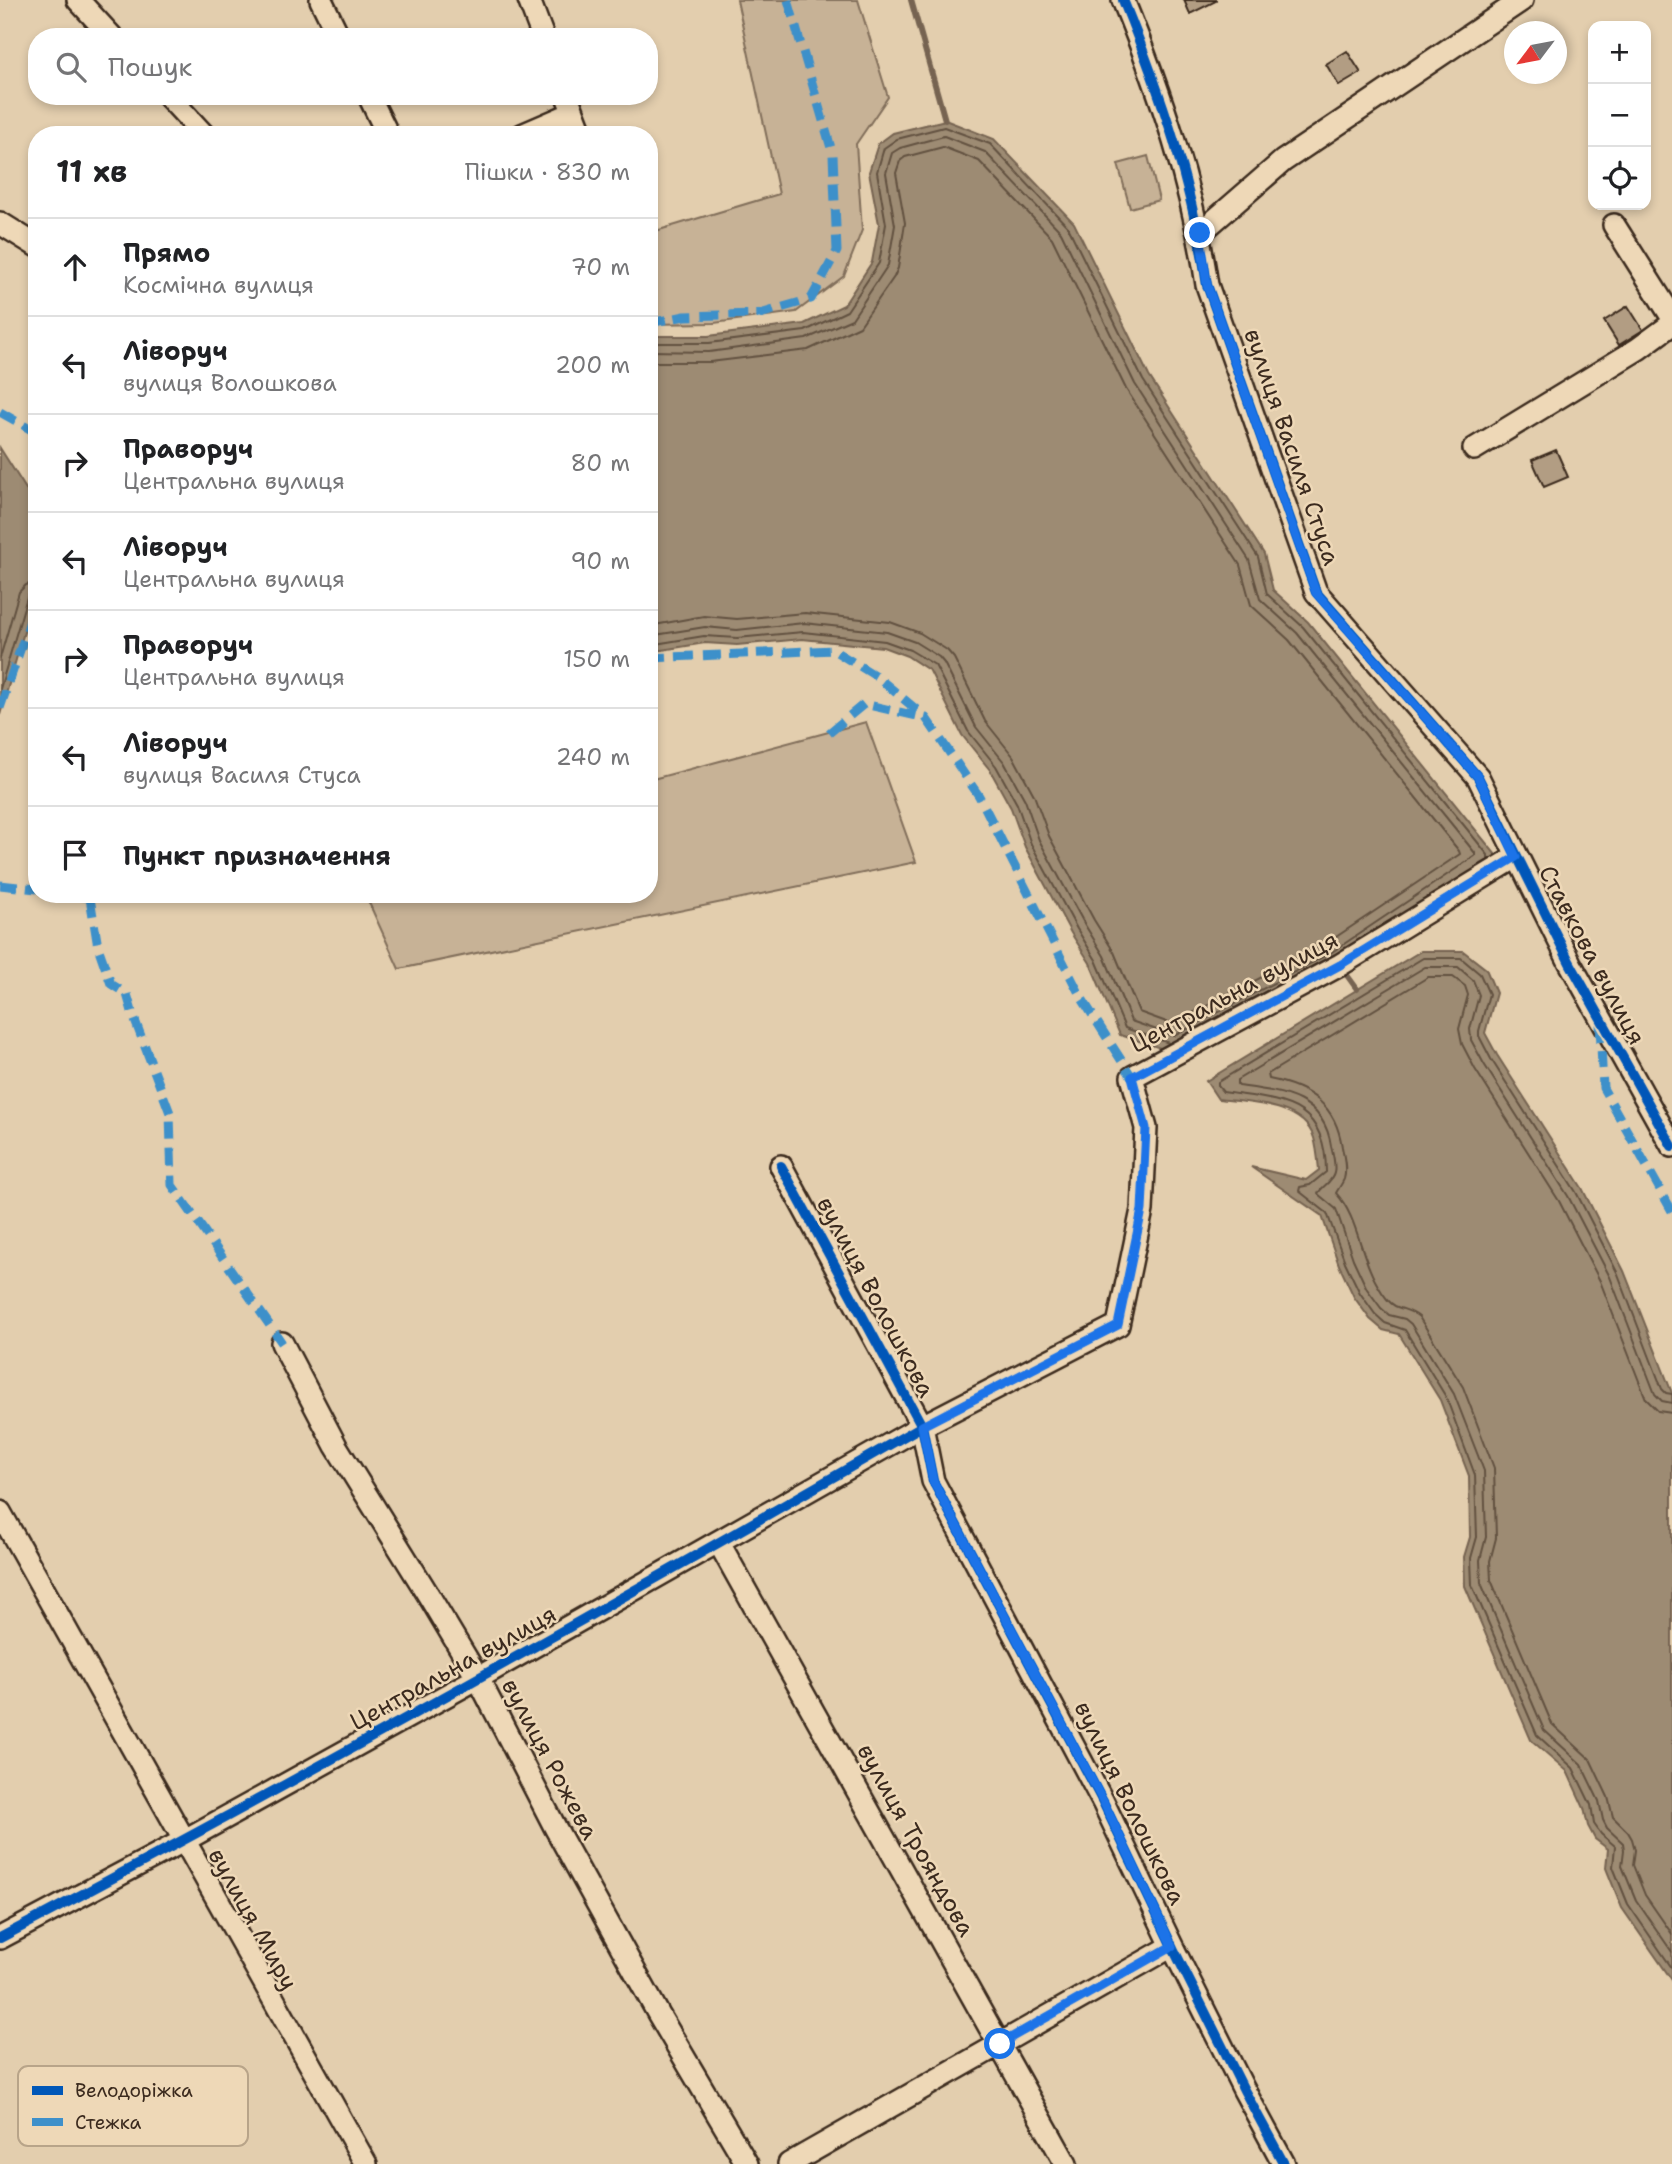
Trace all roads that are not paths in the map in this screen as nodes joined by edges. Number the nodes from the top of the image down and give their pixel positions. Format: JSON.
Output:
{"nodes":[{"id":1,"x":78,"y":0,"type":"edge"},
{"id":2,"x":321,"y":0,"type":"edge"},
{"id":3,"x":529,"y":0,"type":"edge"},
{"id":4,"x":1123,"y":0,"type":"edge"},
{"id":5,"x":1522,"y":0,"type":"edge"},
{"id":6,"x":104,"y":28,"type":"edge"},
{"id":7,"x":335,"y":28,"type":"edge"},
{"id":8,"x":540,"y":28,"type":"edge"},
{"id":9,"x":176,"y":105,"type":"edge"},
{"id":10,"x":373,"y":105,"type":"edge"},
{"id":11,"x":568,"y":105,"type":"edge"},
{"id":12,"x":570,"y":105,"type":"edge"},
{"id":13,"x":196,"y":126,"type":"edge"},
{"id":14,"x":384,"y":126,"type":"edge"},
{"id":15,"x":536,"y":126,"type":"edge"},
{"id":16,"x":579,"y":126,"type":"edge"},
{"id":17,"x":0,"y":223,"type":"edge"},
{"id":18,"x":1614,"y":225,"type":"dead end"},
{"id":19,"x":1200,"y":233,"type":"junction"},
{"id":20,"x":28,"y":240,"type":"edge"},
{"id":21,"x":1672,"y":317,"type":"edge"},
{"id":22,"x":1672,"y":324,"type":"edge"},
{"id":23,"x":1474,"y":449,"type":"dead end"},
{"id":24,"x":1516,"y":857,"type":"junction"},
{"id":25,"x":1672,"y":1146,"type":"edge"},
{"id":26,"x":781,"y":1166,"type":"dead end"},
{"id":27,"x":282,"y":1343,"type":"dead end"},
{"id":28,"x":922,"y":1426,"type":"junction"},
{"id":29,"x":0,"y":1513,"type":"edge"},
{"id":30,"x":719,"y":1543,"type":"junction"},
{"id":31,"x":478,"y":1678,"type":"junction"},
{"id":32,"x":185,"y":1840,"type":"junction"},
{"id":33,"x":0,"y":1938,"type":"edge"},
{"id":34,"x":1172,"y":1946,"type":"junction"},
{"id":35,"x":1000,"y":2044,"type":"junction"},
{"id":36,"x":366,"y":2164,"type":"edge"},
{"id":37,"x":747,"y":2164,"type":"edge"},
{"id":38,"x":789,"y":2164,"type":"edge"},
{"id":39,"x":1066,"y":2164,"type":"edge"},
{"id":40,"x":1284,"y":2164,"type":"edge"}],
"edges":[{"from":1,"to":6,"type":"street"},
{"from":2,"to":7,"type":"street"},
{"from":3,"to":8,"type":"street"},
{"from":4,"to":19,"type":"street","name":"вулиця Василя Стуса"},
{"from":5,"to":19,"type":"street"},
{"from":9,"to":13,"type":"street"},
{"from":10,"to":14,"type":"street"},
{"from":11,"to":15,"type":"street"},
{"from":12,"to":16,"type":"street"},
{"from":17,"to":20,"type":"street"},
{"from":18,"to":21,"type":"street"},
{"from":19,"to":24,"type":"street","name":"вулиця Василя Стуса"},
{"from":22,"to":23,"type":"street"},
{"from":24,"to":25,"type":"street","name":"Ставкова вулиця"},
{"from":24,"to":28,"type":"street","name":"Центральна вулиця"},
{"from":26,"to":28,"type":"street","name":"вулиця Волошкова"},
{"from":27,"to":31,"type":"street","name":"вулиця Рожева"},
{"from":28,"to":30,"type":"street","name":"Центральна вулиця"},
{"from":28,"to":34,"type":"street","name":"вулиця Волошкова"},
{"from":29,"to":32,"type":"street","name":"вулиця Миру"},
{"from":30,"to":31,"type":"street","name":"Центральна вулиця"},
{"from":30,"to":35,"type":"street","name":"вулиця Трояндова"},
{"from":31,"to":32,"type":"street","name":"Центральна вулиця"},
{"from":31,"to":37,"type":"street","name":"вулиця Рожева"},
{"from":32,"to":33,"type":"street","name":"Центральна вулиця"},
{"from":32,"to":36,"type":"street","name":"вулиця Миру"},
{"from":34,"to":35,"type":"street"},
{"from":34,"to":40,"type":"street","name":"вулиця Волошкова"},
{"from":35,"to":38,"type":"street"},
{"from":35,"to":39,"type":"street","name":"вулиця Трояндова"}]}
